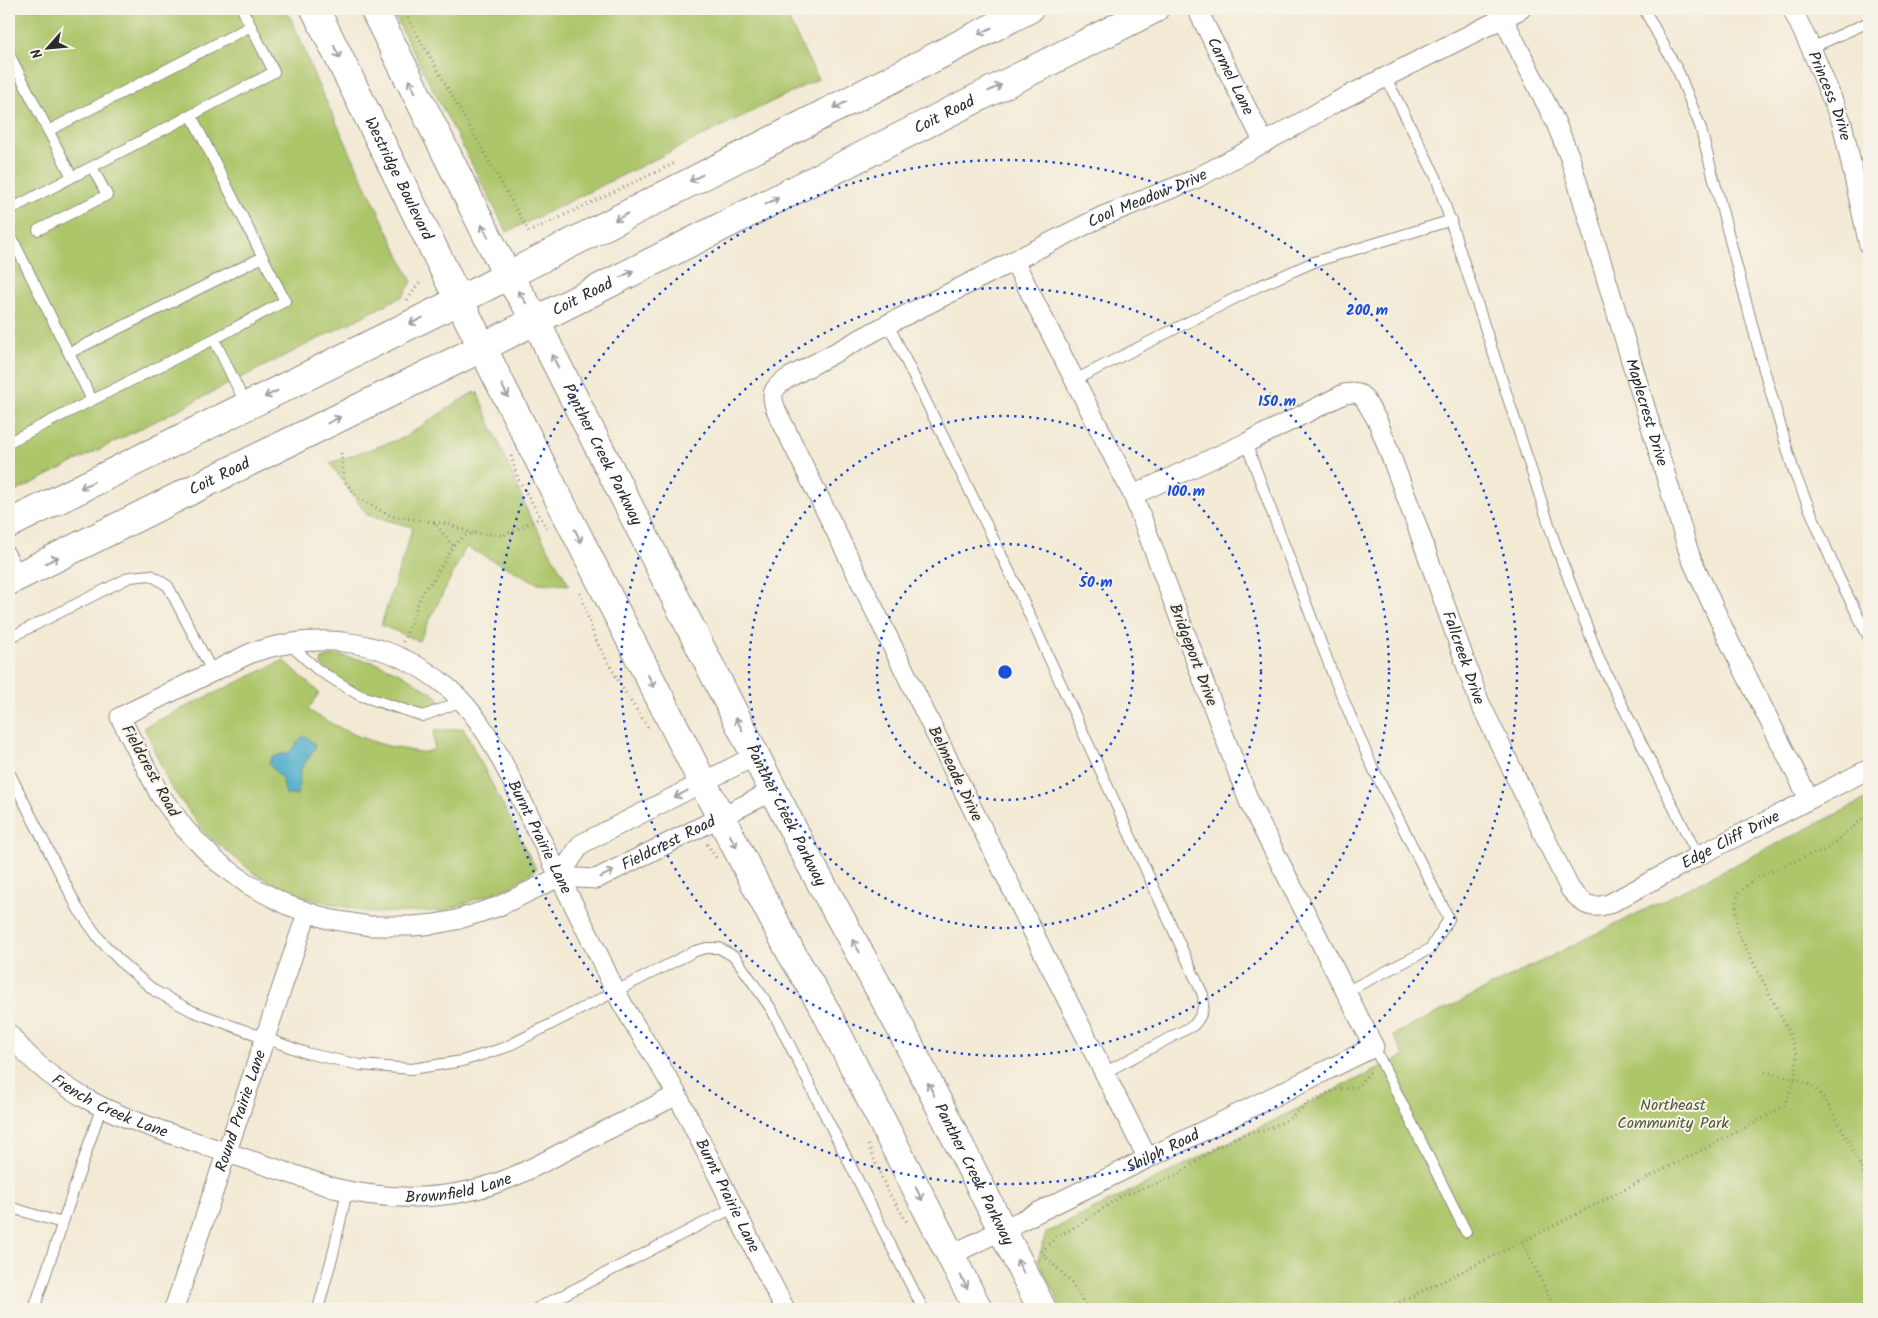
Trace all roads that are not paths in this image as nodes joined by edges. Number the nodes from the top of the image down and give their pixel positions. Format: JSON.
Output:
{"nodes":[{"id":1,"x":242,"y":9,"type":"edge"},
{"id":2,"x":315,"y":9,"type":"edge"},
{"id":3,"x":374,"y":9,"type":"edge"},
{"id":4,"x":1029,"y":9,"type":"edge"},
{"id":5,"x":1154,"y":9,"type":"edge"},
{"id":6,"x":1198,"y":9,"type":"edge"},
{"id":7,"x":1521,"y":9,"type":"edge"},
{"id":8,"x":1644,"y":9,"type":"edge"},
{"id":9,"x":1792,"y":9,"type":"edge"},
{"id":10,"x":1503,"y":18,"type":"junction"},
{"id":11,"x":1869,"y":22,"type":"edge"},
{"id":12,"x":251,"y":26,"type":"junction"},
{"id":13,"x":1811,"y":48,"type":"junction"},
{"id":14,"x":9,"y":54,"type":"edge"},
{"id":15,"x":1385,"y":76,"type":"junction"},
{"id":16,"x":192,"y":115,"type":"junction"},
{"id":17,"x":48,"y":131,"type":"junction"},
{"id":18,"x":1264,"y":143,"type":"junction"},
{"id":19,"x":92,"y":167,"type":"junction"},
{"id":20,"x":72,"y":177,"type":"junction"},
{"id":21,"x":9,"y":210,"type":"edge"},
{"id":22,"x":1452,"y":220,"type":"junction"},
{"id":23,"x":38,"y":230,"type":"dead end"},
{"id":24,"x":9,"y":232,"type":"edge"},
{"id":25,"x":1869,"y":245,"type":"edge"},
{"id":26,"x":263,"y":257,"type":"junction"},
{"id":27,"x":1014,"y":261,"type":"junction"},
{"id":28,"x":507,"y":274,"type":"junction"},
{"id":29,"x":460,"y":300,"type":"junction"},
{"id":30,"x":536,"y":319,"type":"junction"},
{"id":31,"x":888,"y":324,"type":"junction"},
{"id":32,"x":214,"y":339,"type":"junction"},
{"id":33,"x":483,"y":347,"type":"junction"},
{"id":34,"x":69,"y":353,"type":"junction"},
{"id":35,"x":1075,"y":380,"type":"junction"},
{"id":36,"x":775,"y":388,"type":"joint"},
{"id":37,"x":92,"y":400,"type":"junction"},
{"id":38,"x":247,"y":406,"type":"junction"},
{"id":39,"x":9,"y":442,"type":"edge"},
{"id":40,"x":1246,"y":443,"type":"junction"},
{"id":41,"x":1133,"y":495,"type":"junction"},
{"id":42,"x":9,"y":524,"type":"edge"},
{"id":43,"x":13,"y":570,"type":"edge"},
{"id":44,"x":9,"y":638,"type":"edge"},
{"id":45,"x":1869,"y":638,"type":"edge"},
{"id":46,"x":288,"y":643,"type":"junction"},
{"id":47,"x":212,"y":671,"type":"junction"},
{"id":48,"x":462,"y":701,"type":"junction"},
{"id":49,"x":120,"y":717,"type":"joint"},
{"id":50,"x":756,"y":756,"type":"junction"},
{"id":51,"x":1869,"y":769,"type":"edge"},
{"id":52,"x":9,"y":772,"type":"edge"},
{"id":53,"x":703,"y":783,"type":"junction"},
{"id":54,"x":773,"y":790,"type":"junction"},
{"id":55,"x":1809,"y":799,"type":"junction"},
{"id":56,"x":721,"y":817,"type":"junction"},
{"id":57,"x":1698,"y":856,"type":"junction"},
{"id":58,"x":559,"y":877,"type":"junction"},
{"id":59,"x":1593,"y":907,"type":"joint"},
{"id":60,"x":307,"y":913,"type":"junction"},
{"id":61,"x":616,"y":992,"type":"junction"},
{"id":62,"x":1346,"y":992,"type":"junction"},
{"id":63,"x":9,"y":1034,"type":"edge"},
{"id":64,"x":266,"y":1037,"type":"junction"},
{"id":65,"x":1374,"y":1047,"type":"junction"},
{"id":66,"x":1104,"y":1072,"type":"junction"},
{"id":67,"x":677,"y":1095,"type":"junction"},
{"id":68,"x":101,"y":1108,"type":"junction"},
{"id":69,"x":227,"y":1152,"type":"junction"},
{"id":70,"x":1147,"y":1157,"type":"junction"},
{"id":71,"x":347,"y":1191,"type":"junction"},
{"id":72,"x":9,"y":1207,"type":"edge"},
{"id":73,"x":733,"y":1208,"type":"junction"},
{"id":74,"x":62,"y":1223,"type":"junction"},
{"id":75,"x":1002,"y":1229,"type":"junction"},
{"id":76,"x":1466,"y":1232,"type":"dead end"},
{"id":77,"x":951,"y":1255,"type":"junction"},
{"id":78,"x":34,"y":1309,"type":"edge"},
{"id":79,"x":174,"y":1309,"type":"edge"},
{"id":80,"x":318,"y":1309,"type":"edge"},
{"id":81,"x":536,"y":1309,"type":"edge"},
{"id":82,"x":785,"y":1309,"type":"edge"},
{"id":83,"x":923,"y":1309,"type":"edge"},
{"id":84,"x":978,"y":1309,"type":"edge"},
{"id":85,"x":1042,"y":1309,"type":"edge"}],
"edges":[{"from":1,"to":12,"type":"lane"},
{"from":2,"to":29,"type":"main road","name":"Westridge Boulevard","one_way":true},
{"from":28,"to":3,"type":"main road","one_way":true},
{"from":4,"to":28,"type":"main road","one_way":true},
{"from":30,"to":5,"type":"main road","name":"Coit Road","one_way":true},
{"from":6,"to":18,"type":"street","name":"Carmel Lane"},
{"from":7,"to":10,"type":"street","name":"Cool Meadow Drive"},
{"from":8,"to":45,"type":"lane"},
{"from":9,"to":13,"type":"street","name":"Princess Drive"},
{"from":10,"to":15,"type":"street","name":"Cool Meadow Drive"},
{"from":10,"to":55,"type":"street","name":"Maplecrest Drive"},
{"from":11,"to":13,"type":"lane"},
{"from":12,"to":16,"type":"lane"},
{"from":12,"to":17,"type":"lane"},
{"from":13,"to":25,"type":"street","name":"Princess Drive"},
{"from":14,"to":17,"type":"lane"},
{"from":15,"to":18,"type":"street","name":"Cool Meadow Drive"},
{"from":15,"to":22,"type":"lane"},
{"from":16,"to":19,"type":"lane"},
{"from":16,"to":26,"type":"lane"},
{"from":17,"to":20,"type":"lane"},
{"from":18,"to":27,"type":"street","name":"Cool Meadow Drive"},
{"from":19,"to":20,"type":"lane"},
{"from":19,"to":23,"type":"lane"},
{"from":20,"to":21,"type":"lane"},
{"from":22,"to":35,"type":"lane"},
{"from":22,"to":57,"type":"lane"},
{"from":24,"to":34,"type":"lane"},
{"from":26,"to":32,"type":"lane"},
{"from":26,"to":34,"type":"lane"},
{"from":27,"to":31,"type":"street","name":"Cool Meadow Drive"},
{"from":27,"to":35,"type":"street","name":"Bridgeport Drive"},
{"from":28,"to":29,"type":"main road"},
{"from":30,"to":28,"type":"main road","one_way":true},
{"from":29,"to":33,"type":"main road","name":"Westridge Boulevard"},
{"from":29,"to":38,"type":"main road","one_way":true},
{"from":30,"to":33,"type":"main road","name":"Coit Road"},
{"from":50,"to":30,"type":"main road","name":"Panther Creek Parkway","one_way":true},
{"from":31,"to":36,"type":"street","name":"Cool Meadow Drive"},
{"from":31,"to":66,"type":"lane"},
{"from":32,"to":37,"type":"lane"},
{"from":32,"to":38,"type":"lane"},
{"from":43,"to":33,"type":"main road","name":"Coit Road","one_way":true},
{"from":33,"to":53,"type":"main road","one_way":true},
{"from":34,"to":37,"type":"lane"},
{"from":35,"to":41,"type":"street","name":"Bridgeport Drive"},
{"from":36,"to":66,"type":"street","name":"Belmeade Drive"},
{"from":37,"to":39,"type":"lane"},
{"from":38,"to":42,"type":"main road","one_way":true},
{"from":40,"to":41,"type":"street"},
{"from":40,"to":59,"type":"street","name":"Fallcreek Drive"},
{"from":40,"to":62,"type":"lane"},
{"from":41,"to":62,"type":"street","name":"Bridgeport Drive"},
{"from":44,"to":47,"type":"lane"},
{"from":46,"to":47,"type":"street","name":"Burnt Prairie Lane"},
{"from":46,"to":48,"type":"street","name":"Burnt Prairie Lane"},
{"from":46,"to":48,"type":"lane"},
{"from":47,"to":49,"type":"street","name":"Burnt Prairie Lane"},
{"from":48,"to":58,"type":"street","name":"Burnt Prairie Lane"},
{"from":49,"to":60,"type":"street","name":"Fieldcrest Road"},
{"from":50,"to":53,"type":"street"},
{"from":50,"to":54,"type":"main road","name":"Panther Creek Parkway"},
{"from":51,"to":55,"type":"street","name":"Edge Cliff Drive"},
{"from":52,"to":64,"type":"lane"},
{"from":53,"to":56,"type":"main road"},
{"from":53,"to":58,"type":"street","one_way":true},
{"from":54,"to":56,"type":"street","name":"Fieldcrest Road"},
{"from":75,"to":54,"type":"main road","name":"Panther Creek Parkway","one_way":true},
{"from":55,"to":57,"type":"street","name":"Edge Cliff Drive"},
{"from":58,"to":56,"type":"street","name":"Fieldcrest Road","one_way":true},
{"from":56,"to":77,"type":"main road","one_way":true},
{"from":57,"to":59,"type":"street","name":"Edge Cliff Drive"},
{"from":58,"to":60,"type":"street","name":"Fieldcrest Road"},
{"from":58,"to":61,"type":"street","name":"Burnt Prairie Lane"},
{"from":60,"to":64,"type":"street","name":"Round Prairie Lane"},
{"from":61,"to":64,"type":"lane"},
{"from":61,"to":67,"type":"street","name":"Burnt Prairie Lane"},
{"from":61,"to":83,"type":"lane"},
{"from":62,"to":65,"type":"street","name":"Bridgeport Drive"},
{"from":63,"to":68,"type":"street","name":"French Creek Lane"},
{"from":64,"to":69,"type":"street","name":"Round Prairie Lane"},
{"from":65,"to":70,"type":"street","name":"Shiloh Road"},
{"from":65,"to":76,"type":"lane"},
{"from":66,"to":70,"type":"street","name":"Belmeade Drive"},
{"from":67,"to":71,"type":"street","name":"Brownfield Lane"},
{"from":67,"to":73,"type":"street","name":"Burnt Prairie Lane"},
{"from":68,"to":69,"type":"street","name":"French Creek Lane"},
{"from":68,"to":74,"type":"lane"},
{"from":69,"to":71,"type":"street","name":"Brownfield Lane"},
{"from":69,"to":79,"type":"street","name":"Round Prairie Lane"},
{"from":70,"to":75,"type":"street","name":"Shiloh Road"},
{"from":71,"to":80,"type":"lane"},
{"from":72,"to":74,"type":"lane"},
{"from":73,"to":81,"type":"lane"},
{"from":73,"to":82,"type":"street","name":"Burnt Prairie Lane"},
{"from":74,"to":78,"type":"lane"},
{"from":75,"to":77,"type":"street","name":"Shiloh Road"},
{"from":85,"to":75,"type":"main road","name":"Panther Creek Parkway","one_way":true},
{"from":77,"to":84,"type":"main road","one_way":true}]}
